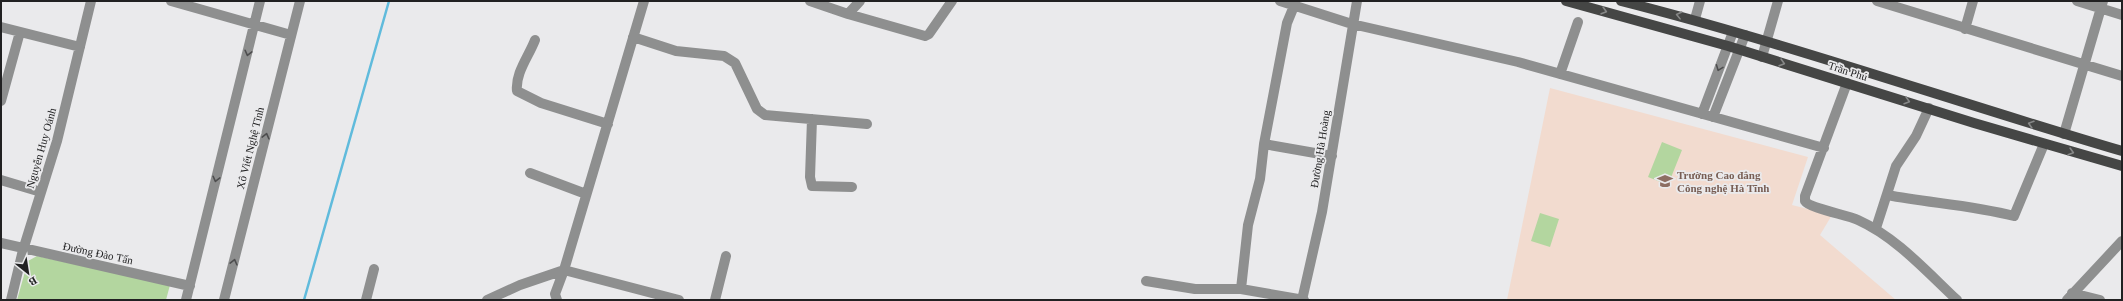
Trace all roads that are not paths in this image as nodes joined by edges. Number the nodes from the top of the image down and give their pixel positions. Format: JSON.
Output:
{"nodes":[{"id":1,"x":91,"y":1,"type":"edge"},
{"id":2,"x":171,"y":1,"type":"edge"},
{"id":3,"x":260,"y":1,"type":"edge"},
{"id":4,"x":300,"y":1,"type":"edge"},
{"id":5,"x":644,"y":1,"type":"edge"},
{"id":6,"x":810,"y":1,"type":"edge"},
{"id":7,"x":860,"y":1,"type":"edge"},
{"id":8,"x":952,"y":1,"type":"edge"},
{"id":9,"x":1280,"y":1,"type":"edge"},
{"id":10,"x":1357,"y":1,"type":"edge"},
{"id":11,"x":1566,"y":1,"type":"edge"},
{"id":12,"x":1622,"y":1,"type":"edge"},
{"id":13,"x":1700,"y":1,"type":"edge"},
{"id":14,"x":1778,"y":1,"type":"edge"},
{"id":15,"x":1877,"y":1,"type":"edge"},
{"id":16,"x":1973,"y":1,"type":"edge"},
{"id":17,"x":2076,"y":1,"type":"edge"},
{"id":18,"x":2102,"y":5,"type":"edge"},
{"id":19,"x":1294,"y":6,"type":"junction"},
{"id":20,"x":848,"y":14,"type":"junction"},
{"id":21,"x":2122,"y":15,"type":"edge"},
{"id":22,"x":1695,"y":19,"type":"junction"},
{"id":23,"x":1578,"y":22,"type":"dead end"},
{"id":24,"x":1352,"y":24,"type":"junction"},
{"id":25,"x":254,"y":26,"type":"junction"},
{"id":26,"x":1,"y":27,"type":"edge"},
{"id":27,"x":1965,"y":29,"type":"junction"},
{"id":28,"x":20,"y":32,"type":"junction"},
{"id":29,"x":1733,"y":32,"type":"junction"},
{"id":30,"x":291,"y":35,"type":"junction"},
{"id":31,"x":1745,"y":35,"type":"junction"},
{"id":32,"x":633,"y":37,"type":"junction"},
{"id":33,"x":534,"y":40,"type":"dead end"},
{"id":34,"x":1767,"y":42,"type":"junction"},
{"id":35,"x":1728,"y":46,"type":"junction"},
{"id":36,"x":80,"y":47,"type":"junction"},
{"id":37,"x":1739,"y":50,"type":"junction"},
{"id":38,"x":1762,"y":57,"type":"junction"},
{"id":39,"x":2084,"y":66,"type":"junction"},
{"id":40,"x":1560,"y":74,"type":"junction"},
{"id":41,"x":2122,"y":76,"type":"edge"},
{"id":42,"x":1847,"y":83,"type":"junction"},
{"id":43,"x":1,"y":101,"type":"edge"},
{"id":44,"x":1929,"y":108,"type":"junction"},
{"id":45,"x":1702,"y":114,"type":"junction"},
{"id":46,"x":1713,"y":117,"type":"junction"},
{"id":47,"x":812,"y":119,"type":"junction"},
{"id":48,"x":608,"y":124,"type":"junction"},
{"id":49,"x":867,"y":124,"type":"dead end"},
{"id":50,"x":2064,"y":134,"type":"junction"},
{"id":51,"x":1264,"y":144,"type":"junction"},
{"id":52,"x":2044,"y":144,"type":"junction"},
{"id":53,"x":1824,"y":148,"type":"junction"},
{"id":54,"x":2122,"y":150,"type":"edge"},
{"id":55,"x":1332,"y":156,"type":"junction"},
{"id":56,"x":2122,"y":166,"type":"edge"},
{"id":57,"x":530,"y":173,"type":"dead end"},
{"id":58,"x":1,"y":180,"type":"edge"},
{"id":59,"x":852,"y":187,"type":"dead end"},
{"id":60,"x":41,"y":192,"type":"junction"},
{"id":61,"x":586,"y":194,"type":"junction"},
{"id":62,"x":1887,"y":195,"type":"junction"},
{"id":63,"x":1876,"y":228,"type":"junction"},
{"id":64,"x":1,"y":243,"type":"edge"},
{"id":65,"x":2121,"y":244,"type":"edge"},
{"id":66,"x":23,"y":250,"type":"junction"},
{"id":67,"x":726,"y":256,"type":"dead end"},
{"id":68,"x":374,"y":269,"type":"dead end"},
{"id":69,"x":564,"y":270,"type":"junction"},
{"id":70,"x":1146,"y":281,"type":"dead end"},
{"id":71,"x":190,"y":286,"type":"junction"},
{"id":72,"x":1241,"y":289,"type":"junction"},
{"id":73,"x":2069,"y":296,"type":"edge"},
{"id":74,"x":11,"y":300,"type":"edge"},
{"id":75,"x":186,"y":300,"type":"edge"},
{"id":76,"x":224,"y":300,"type":"edge"},
{"id":77,"x":366,"y":300,"type":"edge"},
{"id":78,"x":487,"y":300,"type":"edge"},
{"id":79,"x":557,"y":300,"type":"edge"},
{"id":80,"x":679,"y":300,"type":"edge"},
{"id":81,"x":715,"y":300,"type":"edge"},
{"id":82,"x":1303,"y":300,"type":"edge"},
{"id":83,"x":1957,"y":300,"type":"edge"},
{"id":84,"x":2100,"y":300,"type":"edge"}],
"edges":[{"from":1,"to":36,"type":"street","name":"Nguyễn Huy Oánh"},
{"from":2,"to":25,"type":"street"},
{"from":3,"to":25,"type":"street"},
{"from":4,"to":30,"type":"street","name":"Xô Viết Nghệ Tĩnh"},
{"from":5,"to":32,"type":"street"},
{"from":6,"to":20,"type":"street"},
{"from":7,"to":20,"type":"street"},
{"from":8,"to":20,"type":"street"},
{"from":9,"to":19,"type":"street"},
{"from":10,"to":24,"type":"street","name":"Đường Hà Hoàng"},
{"from":11,"to":35,"type":"main road","name":"Trần Phú","one_way":true},
{"from":22,"to":12,"type":"main road","name":"Trần Phú","one_way":true},
{"from":13,"to":22,"type":"street"},
{"from":14,"to":34,"type":"street"},
{"from":15,"to":27,"type":"street"},
{"from":16,"to":27,"type":"street"},
{"from":17,"to":18,"type":"street"},
{"from":18,"to":21,"type":"street"},
{"from":18,"to":39,"type":"street"},
{"from":19,"to":24,"type":"street"},
{"from":19,"to":51,"type":"street"},
{"from":22,"to":29,"type":"main road","name":"Trần Phú"},
{"from":23,"to":40,"type":"street"},
{"from":24,"to":40,"type":"street"},
{"from":24,"to":55,"type":"street","name":"Đường Hà Hoàng"},
{"from":25,"to":30,"type":"street"},
{"from":25,"to":71,"type":"street","one_way":true},
{"from":26,"to":28,"type":"street"},
{"from":27,"to":39,"type":"street"},
{"from":28,"to":36,"type":"street"},
{"from":28,"to":43,"type":"street"},
{"from":29,"to":31,"type":"main road","name":"Trần Phú"},
{"from":29,"to":35,"type":"street"},
{"from":76,"to":30,"type":"street","name":"Xô Viết Nghệ Tĩnh","one_way":true},
{"from":31,"to":34,"type":"main road","name":"Trần Phú"},
{"from":31,"to":37,"type":"street"},
{"from":32,"to":47,"type":"street"},
{"from":32,"to":48,"type":"street"},
{"from":33,"to":48,"type":"street"},
{"from":34,"to":38,"type":"street"},
{"from":50,"to":34,"type":"main road","name":"Trần Phú","one_way":true},
{"from":35,"to":37,"type":"main road","name":"Trần Phú"},
{"from":35,"to":45,"type":"street","one_way":true},
{"from":36,"to":60,"type":"street","name":"Nguyễn Huy Oánh"},
{"from":37,"to":38,"type":"main road","name":"Trần Phú"},
{"from":37,"to":46,"type":"street"},
{"from":38,"to":42,"type":"main road","name":"Trần Phú","one_way":true},
{"from":39,"to":41,"type":"street"},
{"from":39,"to":50,"type":"street"},
{"from":40,"to":45,"type":"street"},
{"from":42,"to":44,"type":"main road","name":"Trần Phú","one_way":true},
{"from":42,"to":53,"type":"street"},
{"from":44,"to":52,"type":"main road","name":"Trần Phú"},
{"from":44,"to":62,"type":"street"},
{"from":45,"to":46,"type":"street"},
{"from":46,"to":53,"type":"street"},
{"from":47,"to":49,"type":"street"},
{"from":47,"to":59,"type":"street"},
{"from":48,"to":61,"type":"street"},
{"from":50,"to":54,"type":"main road","name":"Trần Phú"},
{"from":51,"to":55,"type":"street"},
{"from":51,"to":72,"type":"street"},
{"from":52,"to":56,"type":"main road","name":"Trần Phú","one_way":true},
{"from":52,"to":62,"type":"street"},
{"from":53,"to":63,"type":"street"},
{"from":55,"to":82,"type":"street","name":"Đường Hà Hoàng"},
{"from":57,"to":61,"type":"street"},
{"from":58,"to":60,"type":"street"},
{"from":60,"to":66,"type":"street","name":"Nguyễn Huy Oánh"},
{"from":61,"to":69,"type":"street"},
{"from":62,"to":63,"type":"street"},
{"from":63,"to":83,"type":"street"},
{"from":64,"to":66,"type":"street","name":"Đường Đào Tấn"},
{"from":65,"to":73,"type":"street"},
{"from":66,"to":71,"type":"street","name":"Đường Đào Tấn"},
{"from":66,"to":74,"type":"street","name":"Nguyễn Huy Oánh"},
{"from":67,"to":81,"type":"street"},
{"from":68,"to":77,"type":"street"},
{"from":69,"to":78,"type":"street"},
{"from":69,"to":79,"type":"street"},
{"from":69,"to":80,"type":"street"},
{"from":70,"to":72,"type":"street"},
{"from":71,"to":75,"type":"street"},
{"from":72,"to":82,"type":"street"},
{"from":73,"to":84,"type":"street"}]}
